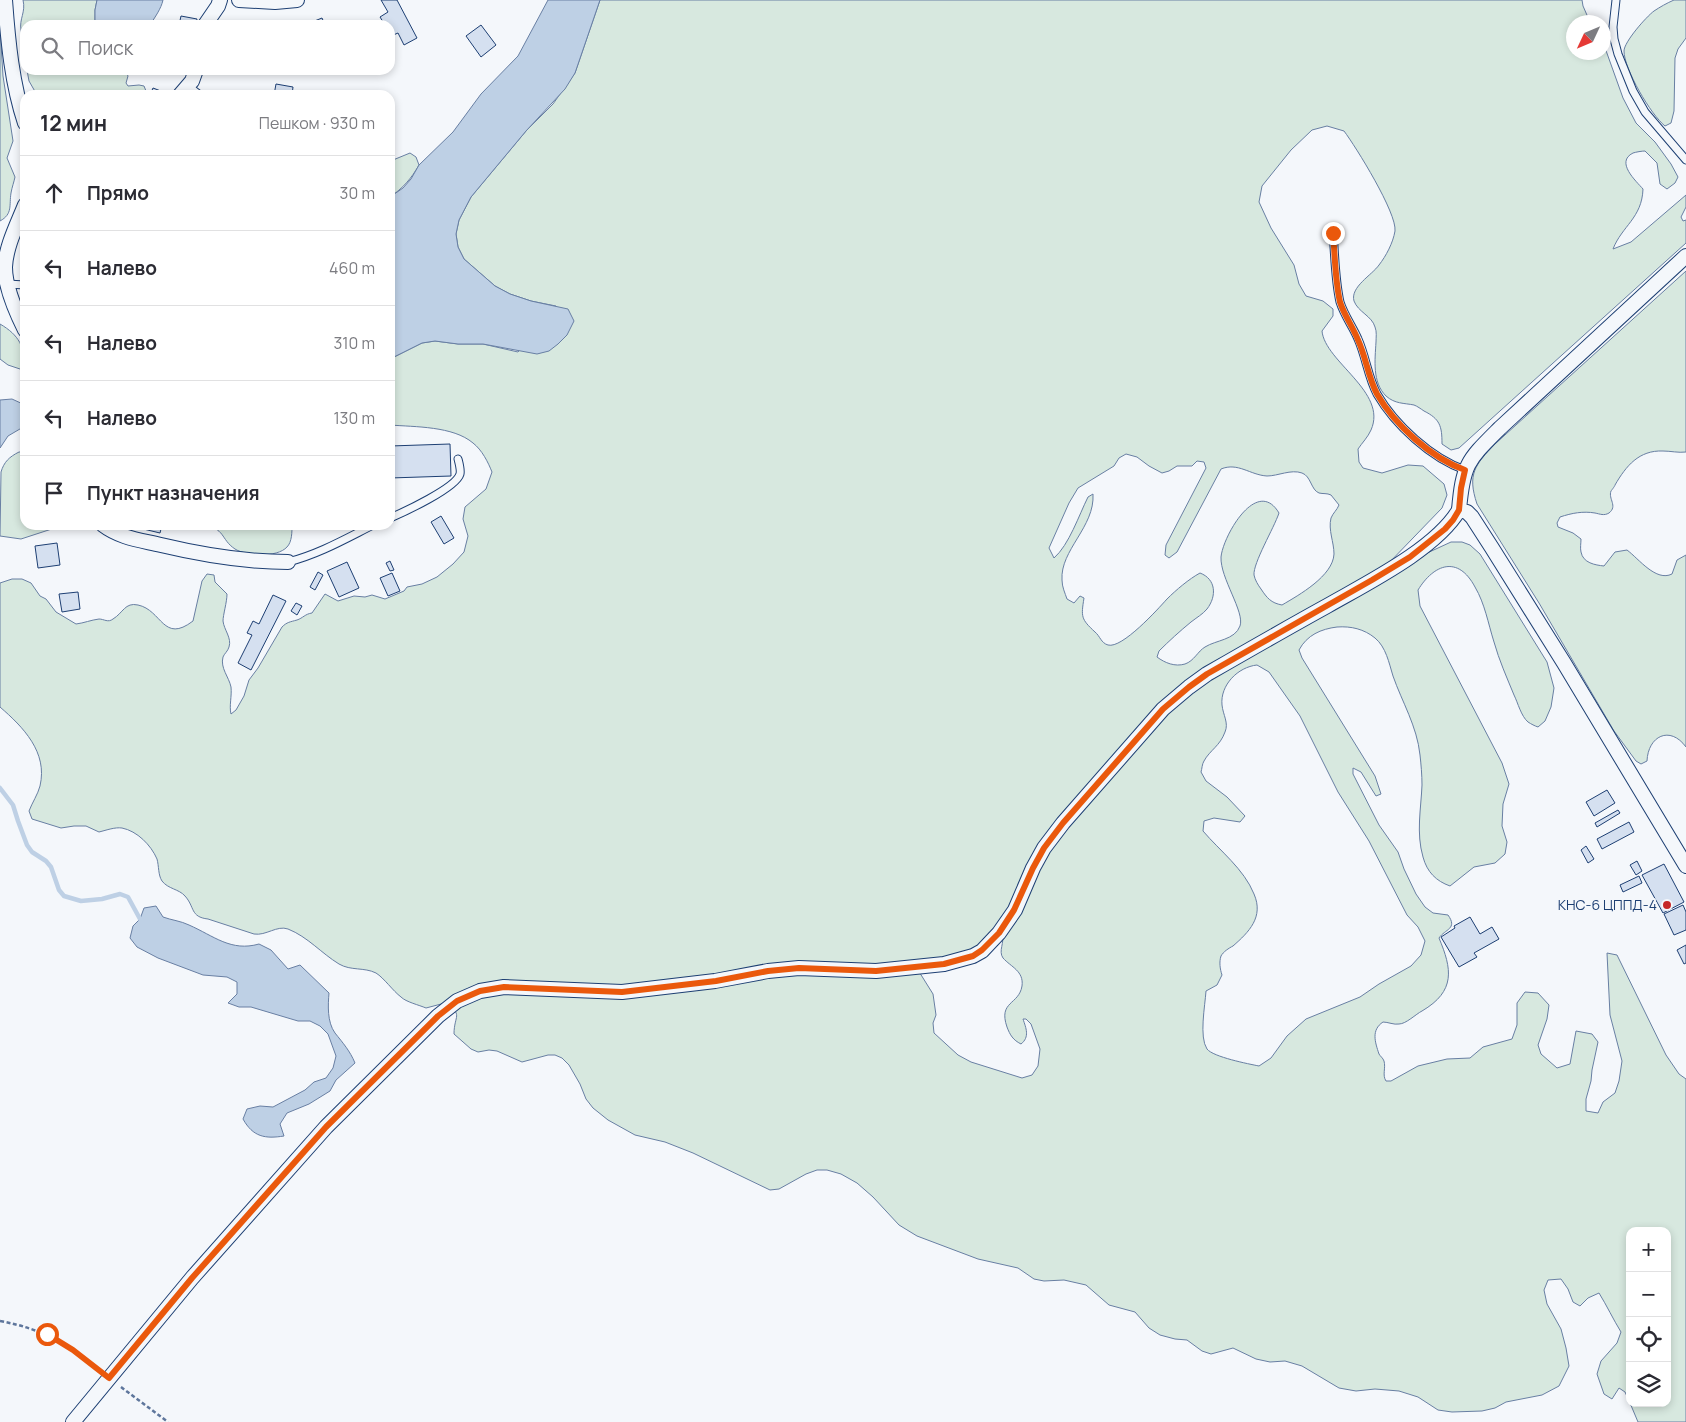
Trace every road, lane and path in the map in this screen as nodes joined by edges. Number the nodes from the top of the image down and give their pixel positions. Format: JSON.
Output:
{"nodes":[{"id":1,"x":5,"y":0,"type":"edge"},
{"id":2,"x":220,"y":0,"type":"edge"},
{"id":3,"x":239,"y":0,"type":"edge"},
{"id":4,"x":297,"y":0,"type":"edge"},
{"id":5,"x":1616,"y":0,"type":"edge"},
{"id":6,"x":208,"y":20,"type":"edge"},
{"id":7,"x":195,"y":75,"type":"edge"},
{"id":8,"x":185,"y":90,"type":"edge"},
{"id":9,"x":20,"y":102,"type":"edge"},
{"id":10,"x":1686,"y":160,"type":"edge"},
{"id":11,"x":20,"y":217,"type":"edge"},
{"id":12,"x":1333,"y":233,"type":"dead end"},
{"id":13,"x":1686,"y":256,"type":"edge"},
{"id":14,"x":8,"y":284,"type":"junction"},
{"id":15,"x":20,"y":285,"type":"edge"},
{"id":16,"x":20,"y":316,"type":"edge"},
{"id":17,"x":458,"y":459,"type":"dead end"},
{"id":18,"x":1465,"y":470,"type":"junction"},
{"id":19,"x":1459,"y":510,"type":"junction"},
{"id":20,"x":395,"y":516,"type":"edge"},
{"id":21,"x":110,"y":530,"type":"edge"},
{"id":22,"x":363,"y":530,"type":"edge"},
{"id":23,"x":288,"y":562,"type":"joint"},
{"id":24,"x":1686,"y":866,"type":"edge"},
{"id":25,"x":0,"y":1321,"type":"edge"},
{"id":26,"x":109,"y":1378,"type":"junction"},
{"id":27,"x":73,"y":1422,"type":"edge"},
{"id":28,"x":168,"y":1422,"type":"edge"}],
"edges":[{"from":1,"to":9,"type":"street"},
{"from":2,"to":6,"type":"street"},
{"from":3,"to":4,"type":"street"},
{"from":5,"to":10,"type":"lane"},
{"from":7,"to":8,"type":"street"},
{"from":11,"to":14,"type":"street"},
{"from":12,"to":18,"type":"lane"},
{"from":13,"to":18,"type":"street"},
{"from":14,"to":15,"type":"lane"},
{"from":14,"to":16,"type":"street"},
{"from":17,"to":20,"type":"lane"},
{"from":18,"to":19,"type":"street"},
{"from":19,"to":24,"type":"street"},
{"from":19,"to":26,"type":"street"},
{"from":21,"to":23,"type":"street"},
{"from":22,"to":23,"type":"lane"},
{"from":25,"to":26,"type":"path"},
{"from":26,"to":27,"type":"street"},
{"from":26,"to":28,"type":"path"}]}
